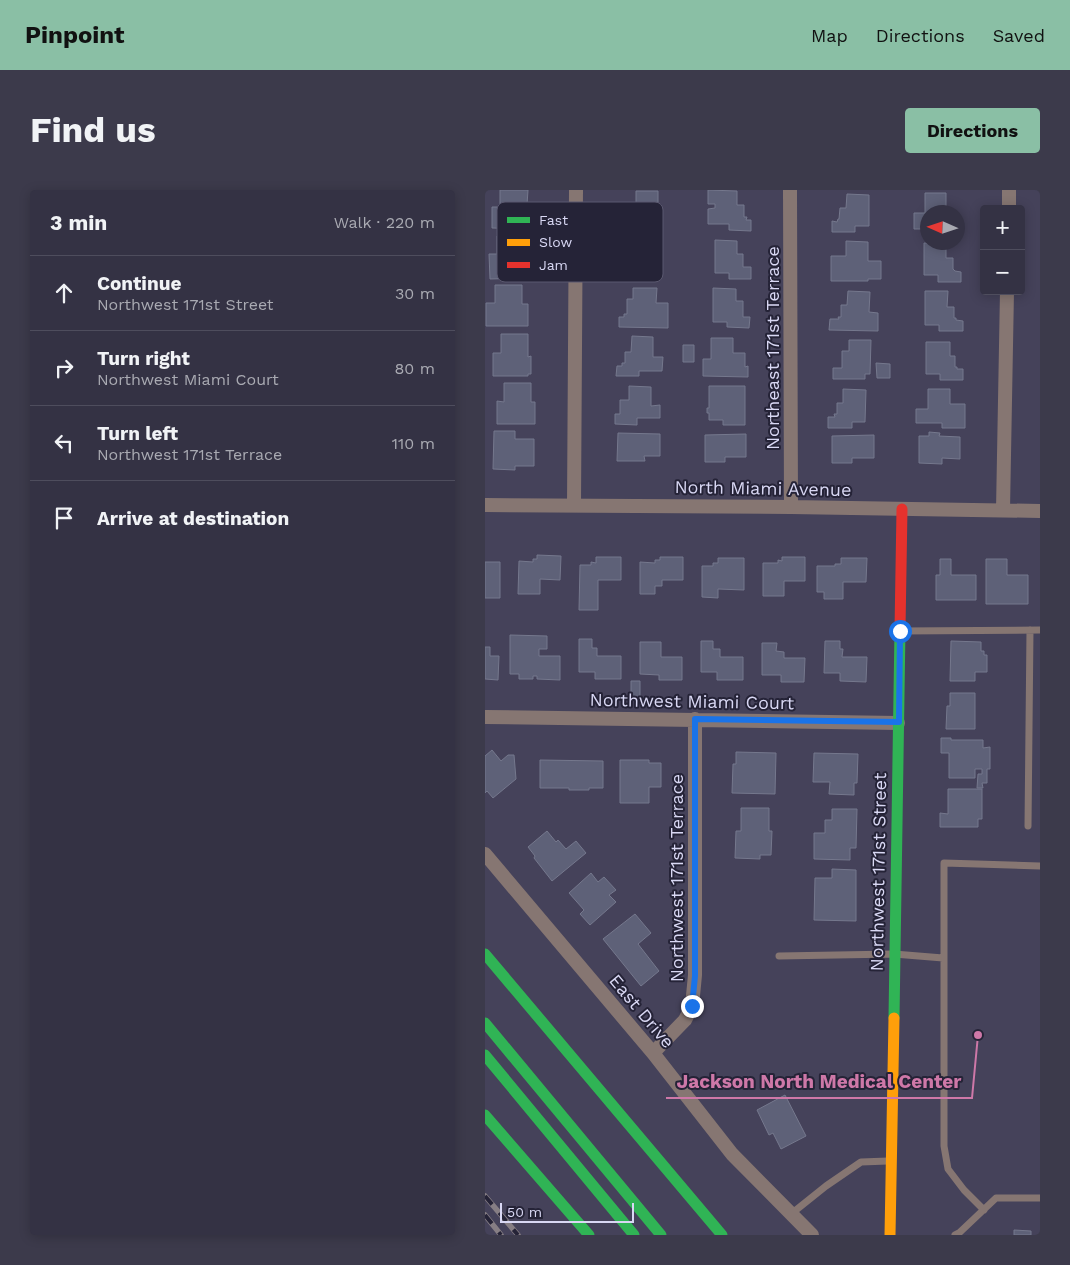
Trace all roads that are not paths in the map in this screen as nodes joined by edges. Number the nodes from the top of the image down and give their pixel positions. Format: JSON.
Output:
{"nodes":[{"id":1,"x":790,"y":190,"type":"edge"},
{"id":2,"x":1009,"y":190,"type":"edge"},
{"id":3,"x":1009,"y":205,"type":"edge"},
{"id":4,"x":575,"y":282,"type":"edge"},
{"id":5,"x":1007,"y":295,"type":"edge"},
{"id":6,"x":485,"y":505,"type":"edge"},
{"id":7,"x":574,"y":505,"type":"junction"},
{"id":8,"x":791,"y":507,"type":"junction"},
{"id":9,"x":902,"y":509,"type":"junction"},
{"id":10,"x":1003,"y":510,"type":"junction"},
{"id":11,"x":1040,"y":510,"type":"edge"},
{"id":12,"x":1030,"y":630,"type":"junction"},
{"id":13,"x":1040,"y":630,"type":"edge"},
{"id":14,"x":900,"y":631,"type":"junction"},
{"id":15,"x":485,"y":717,"type":"edge"},
{"id":16,"x":695,"y":719,"type":"junction"},
{"id":17,"x":899,"y":722,"type":"junction"},
{"id":18,"x":1029,"y":826,"type":"dead end"},
{"id":19,"x":485,"y":854,"type":"edge"},
{"id":20,"x":1040,"y":866,"type":"edge"},
{"id":21,"x":485,"y":954,"type":"edge"},
{"id":22,"x":894,"y":954,"type":"junction"},
{"id":23,"x":779,"y":956,"type":"dead end"},
{"id":24,"x":943,"y":958,"type":"junction"},
{"id":25,"x":485,"y":1023,"type":"edge"},
{"id":26,"x":653,"y":1053,"type":"junction"},
{"id":27,"x":485,"y":1055,"type":"edge"},
{"id":28,"x":485,"y":1115,"type":"edge"},
{"id":29,"x":891,"y":1161,"type":"junction"},
{"id":30,"x":1040,"y":1198,"type":"edge"},
{"id":31,"x":984,"y":1210,"type":"junction"},
{"id":32,"x":791,"y":1214,"type":"junction"},
{"id":33,"x":958,"y":1234,"type":"edge"},
{"id":34,"x":589,"y":1235,"type":"edge"},
{"id":35,"x":634,"y":1235,"type":"edge"},
{"id":36,"x":661,"y":1235,"type":"edge"},
{"id":37,"x":722,"y":1235,"type":"edge"},
{"id":38,"x":811,"y":1235,"type":"edge"},
{"id":39,"x":889,"y":1235,"type":"edge"}],
"edges":[{"from":1,"to":8,"type":"street","name":"Northeast 171st Terrace"},
{"from":2,"to":3,"type":"street"},
{"from":4,"to":7,"type":"street"},
{"from":5,"to":10,"type":"street"},
{"from":6,"to":7,"type":"street","name":"North Miami Avenue"},
{"from":7,"to":8,"type":"street","name":"North Miami Avenue"},
{"from":8,"to":9,"type":"street","name":"North Miami Avenue"},
{"from":9,"to":10,"type":"street","name":"North Miami Avenue"},
{"from":9,"to":14,"type":"main road","name":"Northwest 171st Street"},
{"from":10,"to":11,"type":"street","name":"North Miami Avenue"},
{"from":12,"to":13,"type":"lane"},
{"from":12,"to":14,"type":"lane"},
{"from":12,"to":18,"type":"lane"},
{"from":14,"to":17,"type":"main road","name":"Northwest 171st Street"},
{"from":15,"to":16,"type":"street","name":"Northwest Miami Court"},
{"from":16,"to":17,"type":"street","name":"Northwest Miami Court"},
{"from":16,"to":26,"type":"street","name":"Northwest 171st Terrace"},
{"from":17,"to":22,"type":"main road","name":"Northwest 171st Street"},
{"from":19,"to":26,"type":"street","name":"East Drive"},
{"from":20,"to":24,"type":"lane"},
{"from":21,"to":37,"type":"main road"},
{"from":22,"to":23,"type":"lane"},
{"from":22,"to":24,"type":"lane"},
{"from":22,"to":29,"type":"main road","name":"Northwest 171st Street"},
{"from":24,"to":31,"type":"lane"},
{"from":25,"to":36,"type":"main road"},
{"from":26,"to":32,"type":"street","name":"East Drive"},
{"from":27,"to":35,"type":"main road"},
{"from":28,"to":34,"type":"main road"},
{"from":29,"to":32,"type":"lane"},
{"from":29,"to":39,"type":"main road","name":"Northwest 171st Street"},
{"from":30,"to":31,"type":"lane"},
{"from":31,"to":33,"type":"lane"},
{"from":32,"to":38,"type":"street","name":"East Drive"}]}
